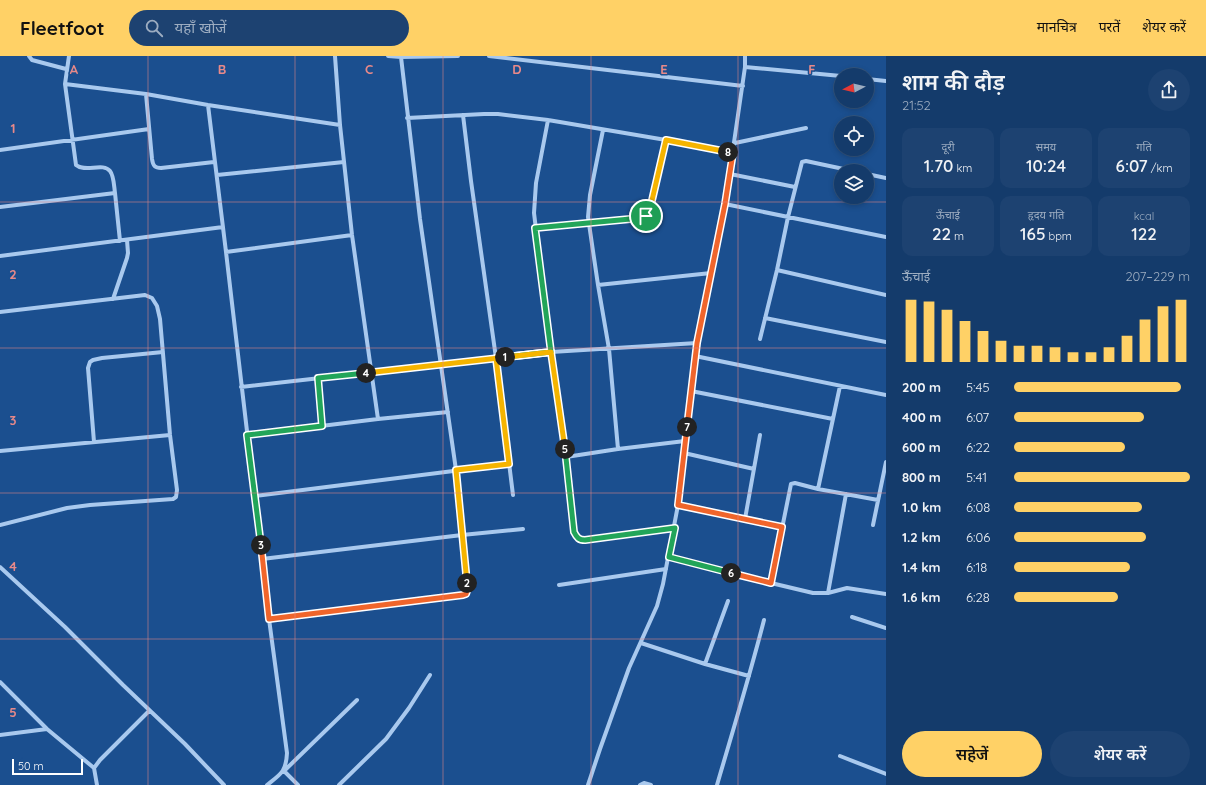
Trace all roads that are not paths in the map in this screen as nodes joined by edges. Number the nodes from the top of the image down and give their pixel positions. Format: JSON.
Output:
{"nodes":[{"id":1,"x":29,"y":56,"type":"edge"},
{"id":2,"x":69,"y":56,"type":"edge"},
{"id":3,"x":335,"y":56,"type":"edge"},
{"id":4,"x":388,"y":56,"type":"edge"},
{"id":5,"x":458,"y":56,"type":"edge"},
{"id":6,"x":489,"y":56,"type":"edge"},
{"id":7,"x":745,"y":56,"type":"edge"},
{"id":8,"x":401,"y":58,"type":"junction"},
{"id":9,"x":745,"y":67,"type":"junction"},
{"id":10,"x":66,"y":69,"type":"junction"},
{"id":11,"x":834,"y":75,"type":"edge"},
{"id":12,"x":874,"y":80,"type":"edge"},
{"id":13,"x":886,"y":81,"type":"edge"},
{"id":14,"x":65,"y":84,"type":"junction"},
{"id":15,"x":743,"y":86,"type":"junction"},
{"id":16,"x":146,"y":94,"type":"junction"},
{"id":17,"x":208,"y":105,"type":"junction"},
{"id":18,"x":463,"y":115,"type":"junction"},
{"id":19,"x":407,"y":118,"type":"junction"},
{"id":20,"x":548,"y":120,"type":"junction"},
{"id":21,"x":340,"y":124,"type":"junction"},
{"id":22,"x":806,"y":128,"type":"dead end"},
{"id":23,"x":149,"y":129,"type":"junction"},
{"id":24,"x":603,"y":130,"type":"junction"},
{"id":25,"x":666,"y":140,"type":"junction"},
{"id":26,"x":72,"y":141,"type":"junction"},
{"id":27,"x":735,"y":143,"type":"junction"},
{"id":28,"x":0,"y":150,"type":"edge"},
{"id":29,"x":733,"y":153,"type":"junction"},
{"id":30,"x":214,"y":162,"type":"junction"},
{"id":31,"x":344,"y":162,"type":"junction"},
{"id":32,"x":834,"y":167,"type":"edge"},
{"id":33,"x":730,"y":174,"type":"junction"},
{"id":34,"x":216,"y":175,"type":"junction"},
{"id":35,"x":874,"y":175,"type":"edge"},
{"id":36,"x":886,"y":178,"type":"edge"},
{"id":37,"x":795,"y":187,"type":"junction"},
{"id":38,"x":115,"y":193,"type":"junction"},
{"id":39,"x":725,"y":204,"type":"junction"},
{"id":40,"x":0,"y":207,"type":"edge"},
{"id":41,"x":788,"y":217,"type":"junction"},
{"id":42,"x":589,"y":224,"type":"junction"},
{"id":43,"x":223,"y":227,"type":"junction"},
{"id":44,"x":535,"y":228,"type":"junction"},
{"id":45,"x":352,"y":236,"type":"junction"},
{"id":46,"x":886,"y":237,"type":"edge"},
{"id":47,"x":120,"y":240,"type":"junction"},
{"id":48,"x":127,"y":240,"type":"junction"},
{"id":49,"x":226,"y":252,"type":"junction"},
{"id":50,"x":0,"y":256,"type":"edge"},
{"id":51,"x":777,"y":270,"type":"junction"},
{"id":52,"x":711,"y":274,"type":"junction"},
{"id":53,"x":598,"y":285,"type":"junction"},
{"id":54,"x":886,"y":296,"type":"edge"},
{"id":55,"x":113,"y":299,"type":"junction"},
{"id":56,"x":0,"y":312,"type":"edge"},
{"id":57,"x":766,"y":318,"type":"junction"},
{"id":58,"x":760,"y":339,"type":"dead end"},
{"id":59,"x":886,"y":342,"type":"edge"},
{"id":60,"x":697,"y":343,"type":"junction"},
{"id":61,"x":609,"y":349,"type":"junction"},
{"id":62,"x":163,"y":352,"type":"junction"},
{"id":63,"x":551,"y":352,"type":"junction"},
{"id":64,"x":695,"y":356,"type":"junction"},
{"id":65,"x":496,"y":358,"type":"junction"},
{"id":66,"x":441,"y":365,"type":"junction"},
{"id":67,"x":372,"y":372,"type":"junction"},
{"id":68,"x":318,"y":378,"type":"junction"},
{"id":69,"x":840,"y":386,"type":"junction"},
{"id":70,"x":241,"y":387,"type":"junction"},
{"id":71,"x":691,"y":390,"type":"junction"},
{"id":72,"x":886,"y":396,"type":"edge"},
{"id":73,"x":448,"y":412,"type":"junction"},
{"id":74,"x":378,"y":419,"type":"junction"},
{"id":75,"x":833,"y":419,"type":"junction"},
{"id":76,"x":322,"y":426,"type":"junction"},
{"id":77,"x":170,"y":435,"type":"junction"},
{"id":78,"x":247,"y":435,"type":"junction"},
{"id":79,"x":760,"y":435,"type":"dead end"},
{"id":80,"x":685,"y":441,"type":"junction"},
{"id":81,"x":94,"y":442,"type":"junction"},
{"id":82,"x":618,"y":448,"type":"junction"},
{"id":83,"x":0,"y":451,"type":"edge"},
{"id":84,"x":684,"y":453,"type":"junction"},
{"id":85,"x":566,"y":457,"type":"junction"},
{"id":86,"x":886,"y":462,"type":"edge"},
{"id":87,"x":509,"y":464,"type":"junction"},
{"id":88,"x":754,"y":469,"type":"junction"},
{"id":89,"x":456,"y":470,"type":"junction"},
{"id":90,"x":818,"y":489,"type":"junction"},
{"id":91,"x":846,"y":494,"type":"junction"},
{"id":92,"x":513,"y":495,"type":"dead end"},
{"id":93,"x":255,"y":496,"type":"junction"},
{"id":94,"x":878,"y":500,"type":"junction"},
{"id":95,"x":678,"y":505,"type":"junction"},
{"id":96,"x":745,"y":520,"type":"junction"},
{"id":97,"x":0,"y":525,"type":"edge"},
{"id":98,"x":873,"y":526,"type":"dead end"},
{"id":99,"x":782,"y":527,"type":"junction"},
{"id":100,"x":675,"y":528,"type":"junction"},
{"id":101,"x":523,"y":529,"type":"dead end"},
{"id":102,"x":462,"y":535,"type":"junction"},
{"id":103,"x":669,"y":557,"type":"junction"},
{"id":104,"x":262,"y":559,"type":"junction"},
{"id":105,"x":0,"y":567,"type":"edge"},
{"id":106,"x":666,"y":569,"type":"junction"},
{"id":107,"x":771,"y":583,"type":"junction"},
{"id":108,"x":559,"y":585,"type":"dead end"},
{"id":109,"x":828,"y":593,"type":"junction"},
{"id":110,"x":886,"y":594,"type":"edge"},
{"id":111,"x":728,"y":601,"type":"dead end"},
{"id":112,"x":852,"y":617,"type":"dead end"},
{"id":113,"x":269,"y":619,"type":"junction"},
{"id":114,"x":764,"y":620,"type":"dead end"},
{"id":115,"x":886,"y":628,"type":"edge"},
{"id":116,"x":641,"y":643,"type":"junction"},
{"id":117,"x":705,"y":664,"type":"junction"},
{"id":118,"x":430,"y":675,"type":"dead end"},
{"id":119,"x":750,"y":676,"type":"junction"},
{"id":120,"x":0,"y":682,"type":"edge"},
{"id":121,"x":357,"y":700,"type":"dead end"},
{"id":122,"x":149,"y":711,"type":"junction"},
{"id":123,"x":47,"y":729,"type":"junction"},
{"id":124,"x":0,"y":735,"type":"edge"},
{"id":125,"x":840,"y":756,"type":"dead end"},
{"id":126,"x":94,"y":768,"type":"junction"},
{"id":127,"x":284,"y":771,"type":"junction"},
{"id":128,"x":886,"y":774,"type":"edge"},
{"id":129,"x":96,"y":785,"type":"edge"},
{"id":130,"x":224,"y":785,"type":"edge"},
{"id":131,"x":267,"y":785,"type":"edge"},
{"id":132,"x":298,"y":785,"type":"edge"},
{"id":133,"x":339,"y":785,"type":"edge"},
{"id":134,"x":588,"y":785,"type":"edge"},
{"id":135,"x":640,"y":785,"type":"edge"},
{"id":136,"x":651,"y":785,"type":"edge"},
{"id":137,"x":717,"y":785,"type":"edge"}],
"edges":[{"from":1,"to":10,"type":"street"},
{"from":2,"to":10,"type":"street"},
{"from":3,"to":21,"type":"street"},
{"from":4,"to":8,"type":"street"},
{"from":5,"to":8,"type":"street"},
{"from":6,"to":15,"type":"street"},
{"from":7,"to":9,"type":"street"},
{"from":8,"to":19,"type":"street"},
{"from":9,"to":11,"type":"street"},
{"from":9,"to":15,"type":"street"},
{"from":10,"to":14,"type":"street"},
{"from":12,"to":13,"type":"street"},
{"from":14,"to":16,"type":"street"},
{"from":14,"to":26,"type":"street"},
{"from":15,"to":27,"type":"street"},
{"from":16,"to":17,"type":"street"},
{"from":16,"to":23,"type":"street"},
{"from":17,"to":21,"type":"street"},
{"from":17,"to":30,"type":"street"},
{"from":18,"to":19,"type":"street"},
{"from":18,"to":20,"type":"street"},
{"from":18,"to":65,"type":"street"},
{"from":19,"to":66,"type":"street"},
{"from":20,"to":24,"type":"street"},
{"from":20,"to":44,"type":"street"},
{"from":21,"to":31,"type":"street"},
{"from":22,"to":27,"type":"street"},
{"from":23,"to":26,"type":"street"},
{"from":23,"to":30,"type":"street"},
{"from":24,"to":25,"type":"street"},
{"from":24,"to":42,"type":"street"},
{"from":25,"to":29,"type":"street"},
{"from":25,"to":42,"type":"street"},
{"from":26,"to":28,"type":"street"},
{"from":26,"to":38,"type":"street"},
{"from":27,"to":29,"type":"street"},
{"from":29,"to":33,"type":"street"},
{"from":30,"to":34,"type":"street"},
{"from":31,"to":34,"type":"street"},
{"from":31,"to":45,"type":"street"},
{"from":32,"to":37,"type":"street"},
{"from":33,"to":37,"type":"street"},
{"from":33,"to":39,"type":"street"},
{"from":34,"to":43,"type":"street"},
{"from":35,"to":36,"type":"street"},
{"from":37,"to":41,"type":"street"},
{"from":38,"to":40,"type":"street"},
{"from":38,"to":47,"type":"street"},
{"from":39,"to":41,"type":"street"},
{"from":39,"to":52,"type":"street"},
{"from":41,"to":46,"type":"street"},
{"from":41,"to":51,"type":"street"},
{"from":42,"to":44,"type":"street"},
{"from":42,"to":53,"type":"street"},
{"from":43,"to":48,"type":"street"},
{"from":43,"to":49,"type":"street"},
{"from":44,"to":63,"type":"street"},
{"from":45,"to":49,"type":"street"},
{"from":45,"to":67,"type":"street"},
{"from":47,"to":48,"type":"street"},
{"from":47,"to":50,"type":"street"},
{"from":48,"to":55,"type":"street"},
{"from":49,"to":70,"type":"street"},
{"from":51,"to":54,"type":"street"},
{"from":51,"to":57,"type":"street"},
{"from":52,"to":53,"type":"street"},
{"from":52,"to":60,"type":"street"},
{"from":53,"to":61,"type":"street"},
{"from":55,"to":56,"type":"street"},
{"from":55,"to":62,"type":"street"},
{"from":57,"to":58,"type":"street"},
{"from":57,"to":59,"type":"street"},
{"from":60,"to":61,"type":"street"},
{"from":60,"to":64,"type":"street"},
{"from":61,"to":63,"type":"street"},
{"from":61,"to":82,"type":"street"},
{"from":62,"to":77,"type":"street"},
{"from":62,"to":81,"type":"street"},
{"from":63,"to":65,"type":"street"},
{"from":63,"to":85,"type":"street"},
{"from":64,"to":69,"type":"street"},
{"from":64,"to":71,"type":"street"},
{"from":65,"to":66,"type":"street"},
{"from":65,"to":87,"type":"street"},
{"from":66,"to":67,"type":"street"},
{"from":66,"to":73,"type":"street"},
{"from":67,"to":68,"type":"street"},
{"from":67,"to":74,"type":"street"},
{"from":68,"to":70,"type":"street"},
{"from":68,"to":76,"type":"street"},
{"from":69,"to":72,"type":"street"},
{"from":69,"to":75,"type":"street"},
{"from":70,"to":78,"type":"street"},
{"from":71,"to":75,"type":"street"},
{"from":71,"to":80,"type":"street"},
{"from":73,"to":74,"type":"street"},
{"from":73,"to":89,"type":"street"},
{"from":74,"to":76,"type":"street"},
{"from":75,"to":90,"type":"street"},
{"from":76,"to":78,"type":"street"},
{"from":77,"to":81,"type":"street"},
{"from":77,"to":97,"type":"street"},
{"from":78,"to":93,"type":"street"},
{"from":79,"to":88,"type":"street"},
{"from":80,"to":82,"type":"street"},
{"from":80,"to":84,"type":"street"},
{"from":81,"to":83,"type":"street"},
{"from":82,"to":85,"type":"street"},
{"from":84,"to":88,"type":"street"},
{"from":84,"to":95,"type":"street"},
{"from":85,"to":100,"type":"street"},
{"from":86,"to":94,"type":"street"},
{"from":87,"to":89,"type":"street"},
{"from":87,"to":92,"type":"street"},
{"from":88,"to":96,"type":"street"},
{"from":89,"to":93,"type":"street"},
{"from":89,"to":102,"type":"street"},
{"from":90,"to":91,"type":"street"},
{"from":90,"to":99,"type":"street"},
{"from":91,"to":94,"type":"street"},
{"from":91,"to":109,"type":"street"},
{"from":93,"to":104,"type":"street"},
{"from":94,"to":98,"type":"street"},
{"from":95,"to":96,"type":"street"},
{"from":95,"to":100,"type":"street"},
{"from":96,"to":99,"type":"street"},
{"from":99,"to":107,"type":"street"},
{"from":100,"to":103,"type":"street"},
{"from":101,"to":102,"type":"street"},
{"from":102,"to":104,"type":"street"},
{"from":102,"to":113,"type":"street"},
{"from":103,"to":106,"type":"street"},
{"from":103,"to":107,"type":"street"},
{"from":104,"to":113,"type":"street"},
{"from":105,"to":122,"type":"street"},
{"from":106,"to":108,"type":"street"},
{"from":106,"to":116,"type":"street"},
{"from":107,"to":109,"type":"street"},
{"from":109,"to":110,"type":"street"},
{"from":111,"to":117,"type":"street"},
{"from":112,"to":115,"type":"street"},
{"from":113,"to":127,"type":"street"},
{"from":114,"to":119,"type":"street"},
{"from":116,"to":117,"type":"street"},
{"from":116,"to":134,"type":"street"},
{"from":117,"to":119,"type":"street"},
{"from":118,"to":133,"type":"street"},
{"from":119,"to":137,"type":"street"},
{"from":120,"to":123,"type":"street"},
{"from":121,"to":127,"type":"street"},
{"from":122,"to":126,"type":"street"},
{"from":122,"to":130,"type":"street"},
{"from":123,"to":124,"type":"street"},
{"from":123,"to":126,"type":"street"},
{"from":125,"to":128,"type":"street"},
{"from":126,"to":129,"type":"street"},
{"from":127,"to":131,"type":"street"},
{"from":127,"to":132,"type":"street"},
{"from":135,"to":136,"type":"street"}]}
